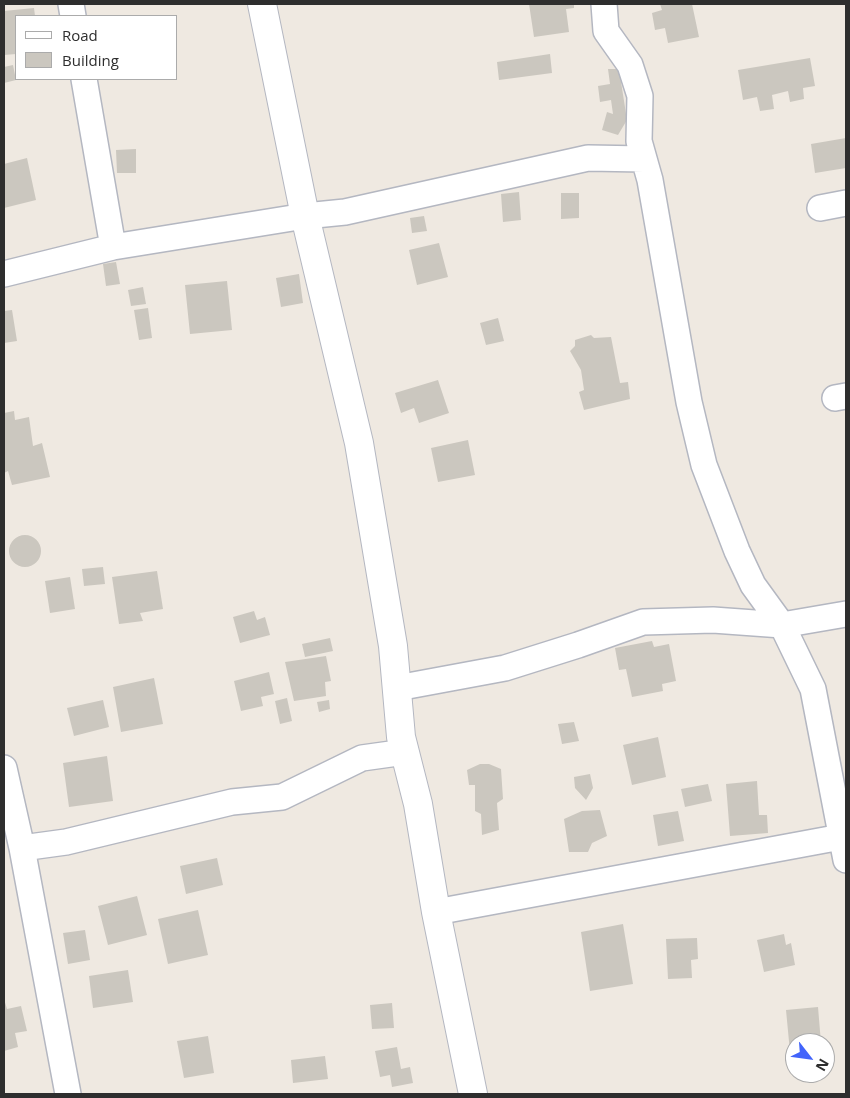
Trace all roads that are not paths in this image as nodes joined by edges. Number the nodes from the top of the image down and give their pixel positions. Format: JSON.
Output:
{"nodes":[{"id":1,"x":262,"y":4,"type":"edge"},
{"id":2,"x":604,"y":4,"type":"edge"},
{"id":3,"x":84,"y":80,"type":"edge"},
{"id":4,"x":644,"y":159,"type":"junction"},
{"id":5,"x":846,"y":203,"type":"edge"},
{"id":6,"x":820,"y":208,"type":"dead end"},
{"id":7,"x":305,"y":216,"type":"junction"},
{"id":8,"x":113,"y":247,"type":"junction"},
{"id":9,"x":4,"y":274,"type":"edge"},
{"id":10,"x":846,"y":614,"type":"edge"},
{"id":11,"x":782,"y":625,"type":"junction"},
{"id":12,"x":397,"y":688,"type":"junction"},
{"id":13,"x":405,"y":752,"type":"junction"},
{"id":14,"x":4,"y":768,"type":"edge"},
{"id":15,"x":22,"y":848,"type":"junction"},
{"id":16,"x":844,"y":848,"type":"edge"},
{"id":17,"x":436,"y":912,"type":"junction"},
{"id":18,"x":68,"y":1094,"type":"edge"},
{"id":19,"x":473,"y":1094,"type":"edge"}],
"edges":[{"from":1,"to":7,"type":"street"},
{"from":2,"to":4,"type":"street"},
{"from":3,"to":8,"type":"street"},
{"from":4,"to":7,"type":"street"},
{"from":4,"to":11,"type":"street"},
{"from":5,"to":6,"type":"street"},
{"from":7,"to":8,"type":"street"},
{"from":7,"to":12,"type":"street"},
{"from":8,"to":9,"type":"street"},
{"from":10,"to":11,"type":"street"},
{"from":11,"to":12,"type":"street"},
{"from":11,"to":16,"type":"street"},
{"from":12,"to":13,"type":"street"},
{"from":13,"to":15,"type":"street"},
{"from":13,"to":17,"type":"street"},
{"from":14,"to":15,"type":"street"},
{"from":15,"to":18,"type":"street"},
{"from":16,"to":17,"type":"street"},
{"from":17,"to":19,"type":"street"}]}
